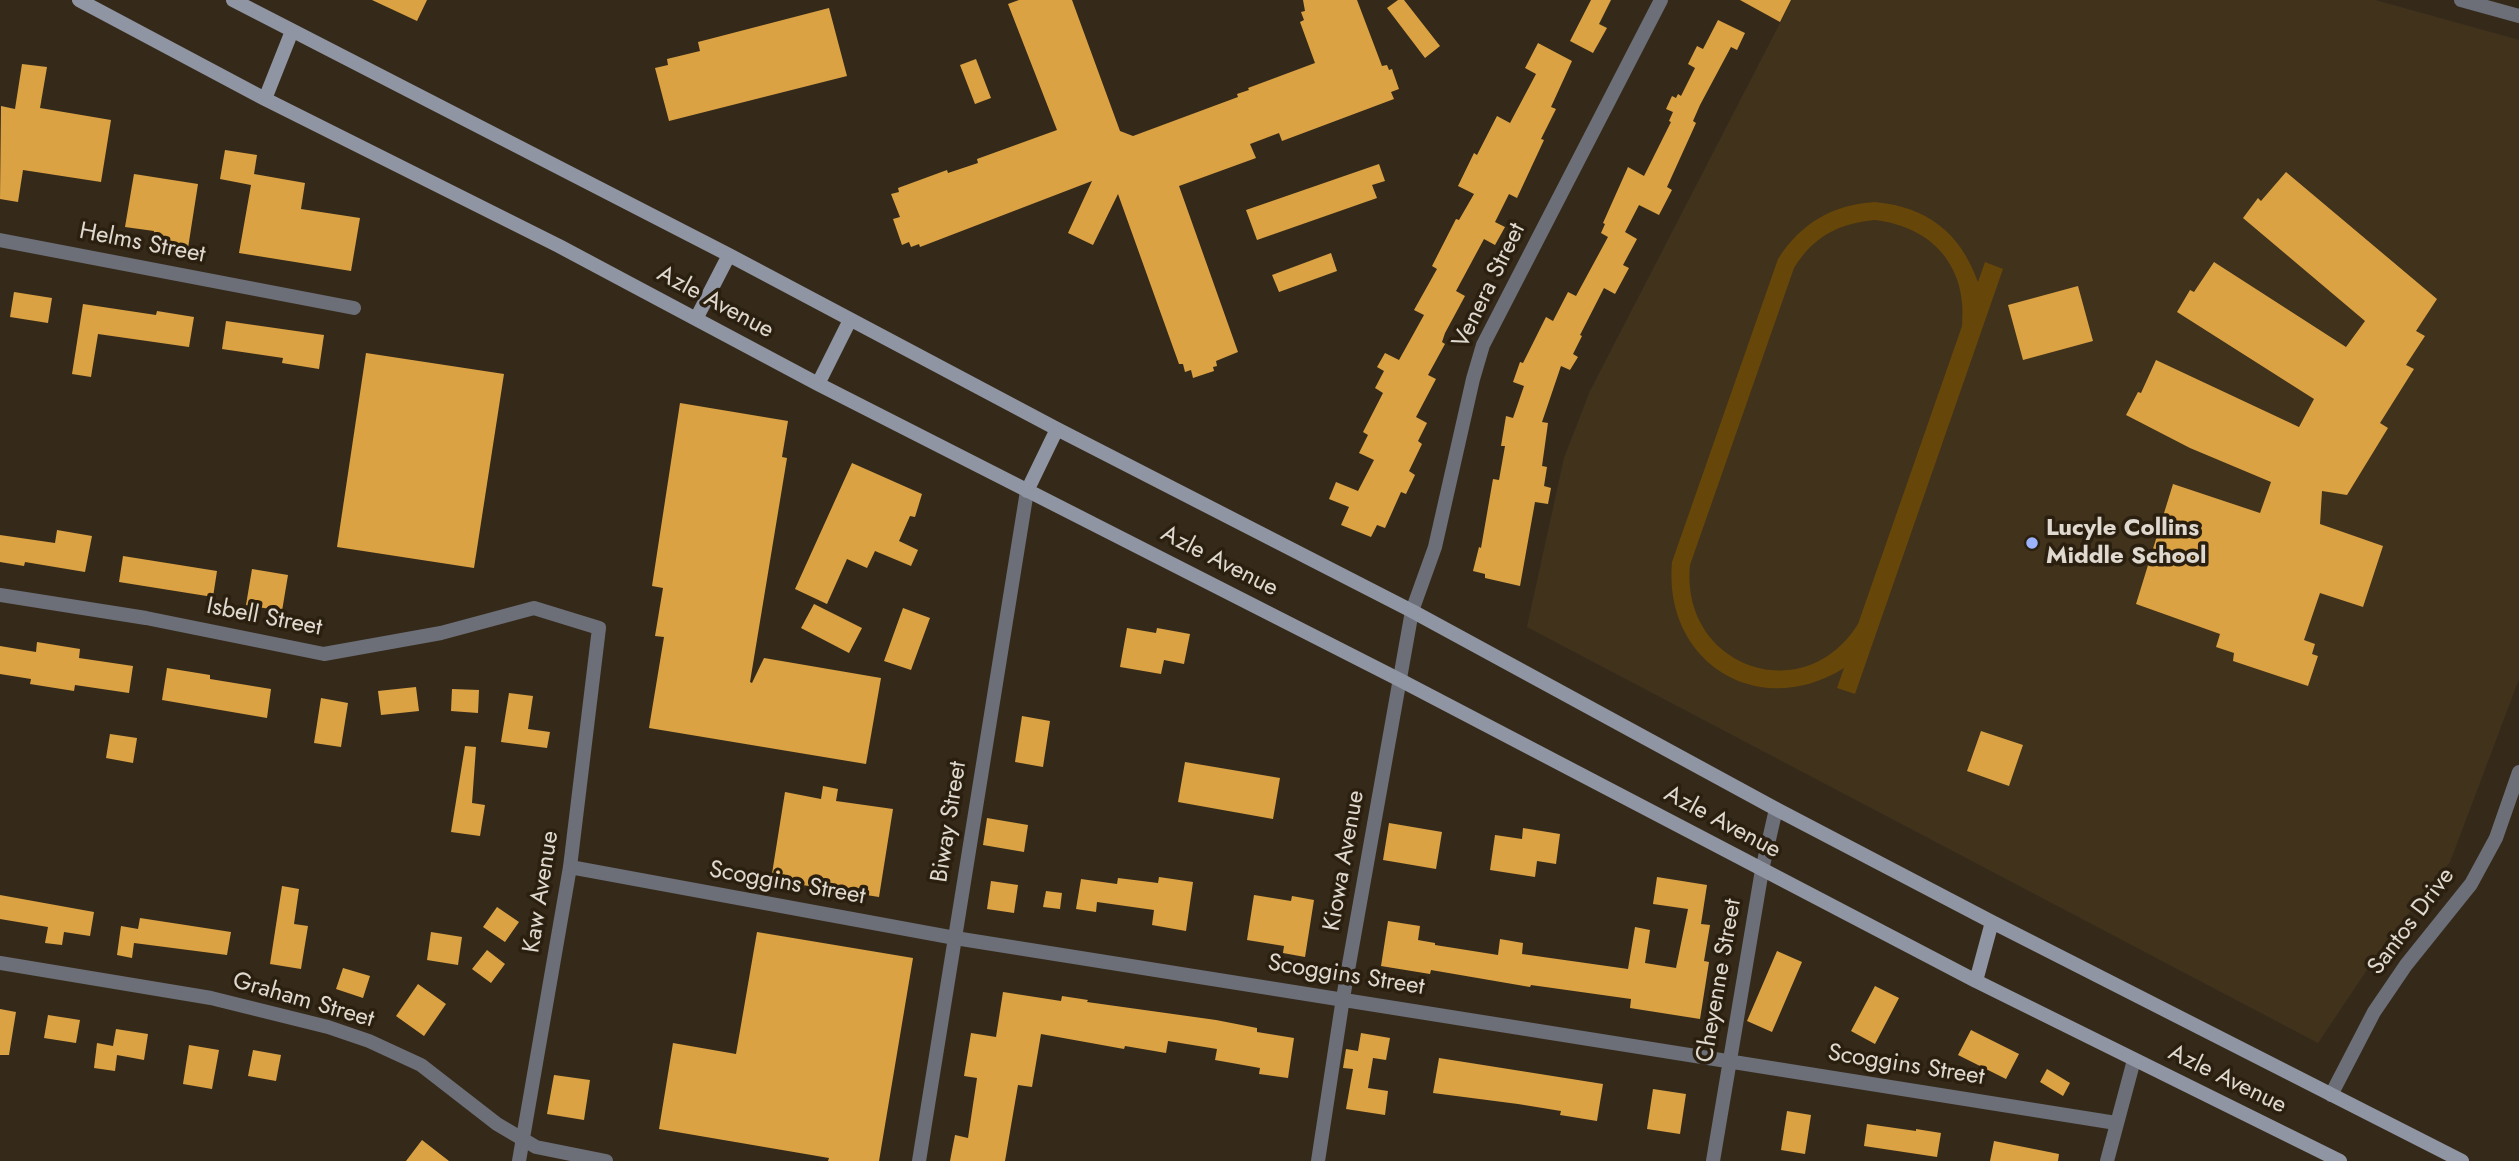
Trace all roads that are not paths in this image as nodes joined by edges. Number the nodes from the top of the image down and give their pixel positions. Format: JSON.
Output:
{"nodes":[{"id":1,"x":79,"y":0,"type":"edge"},
{"id":2,"x":233,"y":0,"type":"edge"},
{"id":3,"x":1661,"y":0,"type":"edge"},
{"id":4,"x":2461,"y":0,"type":"edge"},
{"id":5,"x":2519,"y":16,"type":"edge"},
{"id":6,"x":292,"y":31,"type":"junction"},
{"id":7,"x":265,"y":100,"type":"junction"},
{"id":8,"x":0,"y":240,"type":"edge"},
{"id":9,"x":729,"y":255,"type":"junction"},
{"id":10,"x":354,"y":308,"type":"dead end"},
{"id":11,"x":696,"y":319,"type":"junction"},
{"id":12,"x":850,"y":320,"type":"junction"},
{"id":13,"x":818,"y":384,"type":"junction"},
{"id":14,"x":1057,"y":429,"type":"junction"},
{"id":15,"x":1027,"y":491,"type":"junction"},
{"id":16,"x":0,"y":595,"type":"edge"},
{"id":17,"x":1412,"y":611,"type":"junction"},
{"id":18,"x":599,"y":628,"type":"joint"},
{"id":19,"x":1400,"y":680,"type":"junction"},
{"id":20,"x":2519,"y":772,"type":"edge"},
{"id":21,"x":1776,"y":809,"type":"junction"},
{"id":22,"x":570,"y":867,"type":"junction"},
{"id":23,"x":1762,"y":870,"type":"junction"},
{"id":24,"x":1992,"y":922,"type":"junction"},
{"id":25,"x":955,"y":938,"type":"junction"},
{"id":26,"x":0,"y":963,"type":"edge"},
{"id":27,"x":1976,"y":981,"type":"junction"},
{"id":28,"x":1343,"y":999,"type":"junction"},
{"id":29,"x":2134,"y":1060,"type":"junction"},
{"id":30,"x":1729,"y":1061,"type":"junction"},
{"id":31,"x":2331,"y":1095,"type":"junction"},
{"id":32,"x":2116,"y":1123,"type":"junction"},
{"id":33,"x":523,"y":1140,"type":"junction"},
{"id":34,"x":519,"y":1161,"type":"edge"},
{"id":35,"x":606,"y":1161,"type":"edge"},
{"id":36,"x":919,"y":1161,"type":"edge"},
{"id":37,"x":1318,"y":1161,"type":"edge"},
{"id":38,"x":1713,"y":1161,"type":"edge"},
{"id":39,"x":2106,"y":1161,"type":"edge"},
{"id":40,"x":2340,"y":1161,"type":"edge"},
{"id":41,"x":2462,"y":1161,"type":"edge"}],
"edges":[{"from":1,"to":7,"type":"main road","name":"Azle Avenue"},
{"from":2,"to":6,"type":"main road","name":"Azle Avenue"},
{"from":3,"to":17,"type":"street","name":"Venera Street"},
{"from":4,"to":5,"type":"street"},
{"from":6,"to":7,"type":"main road"},
{"from":6,"to":9,"type":"main road","name":"Azle Avenue"},
{"from":7,"to":11,"type":"main road","name":"Azle Avenue"},
{"from":8,"to":10,"type":"street","name":"Helms Street"},
{"from":9,"to":11,"type":"main road"},
{"from":9,"to":12,"type":"main road","name":"Azle Avenue"},
{"from":11,"to":13,"type":"main road","name":"Azle Avenue"},
{"from":12,"to":13,"type":"main road"},
{"from":12,"to":14,"type":"main road","name":"Azle Avenue"},
{"from":13,"to":15,"type":"main road","name":"Azle Avenue"},
{"from":14,"to":15,"type":"main road"},
{"from":14,"to":17,"type":"main road","name":"Azle Avenue"},
{"from":15,"to":19,"type":"main road","name":"Azle Avenue"},
{"from":15,"to":25,"type":"street","name":"Biway Street"},
{"from":16,"to":18,"type":"street","name":"Isbell Street"},
{"from":17,"to":19,"type":"street","name":"Kiowa Avenue"},
{"from":17,"to":21,"type":"main road","name":"Azle Avenue"},
{"from":18,"to":22,"type":"street","name":"Kaw Avenue"},
{"from":19,"to":23,"type":"main road","name":"Azle Avenue"},
{"from":19,"to":28,"type":"street","name":"Kiowa Avenue"},
{"from":20,"to":31,"type":"street","name":"Santos Drive"},
{"from":21,"to":23,"type":"street","name":"Cheyenne Street"},
{"from":21,"to":24,"type":"main road","name":"Azle Avenue"},
{"from":22,"to":25,"type":"street","name":"Scoggins Street"},
{"from":22,"to":33,"type":"street","name":"Kaw Avenue"},
{"from":23,"to":27,"type":"main road","name":"Azle Avenue"},
{"from":23,"to":30,"type":"street","name":"Cheyenne Street"},
{"from":24,"to":27,"type":"main road"},
{"from":24,"to":31,"type":"main road","name":"Azle Avenue"},
{"from":25,"to":28,"type":"street","name":"Scoggins Street"},
{"from":25,"to":36,"type":"street","name":"Biway Street"},
{"from":26,"to":33,"type":"street","name":"Graham Street"},
{"from":27,"to":29,"type":"main road","name":"Azle Avenue"},
{"from":28,"to":30,"type":"street","name":"Scoggins Street"},
{"from":28,"to":37,"type":"street","name":"Kiowa Avenue"},
{"from":29,"to":32,"type":"street"},
{"from":29,"to":40,"type":"main road","name":"Azle Avenue"},
{"from":30,"to":32,"type":"street","name":"Scoggins Street"},
{"from":30,"to":38,"type":"street","name":"Cheyenne Street"},
{"from":31,"to":41,"type":"main road","name":"Azle Avenue"},
{"from":32,"to":39,"type":"street"},
{"from":33,"to":34,"type":"street","name":"Kaw Avenue"},
{"from":33,"to":35,"type":"street","name":"Graham Street"}]}
